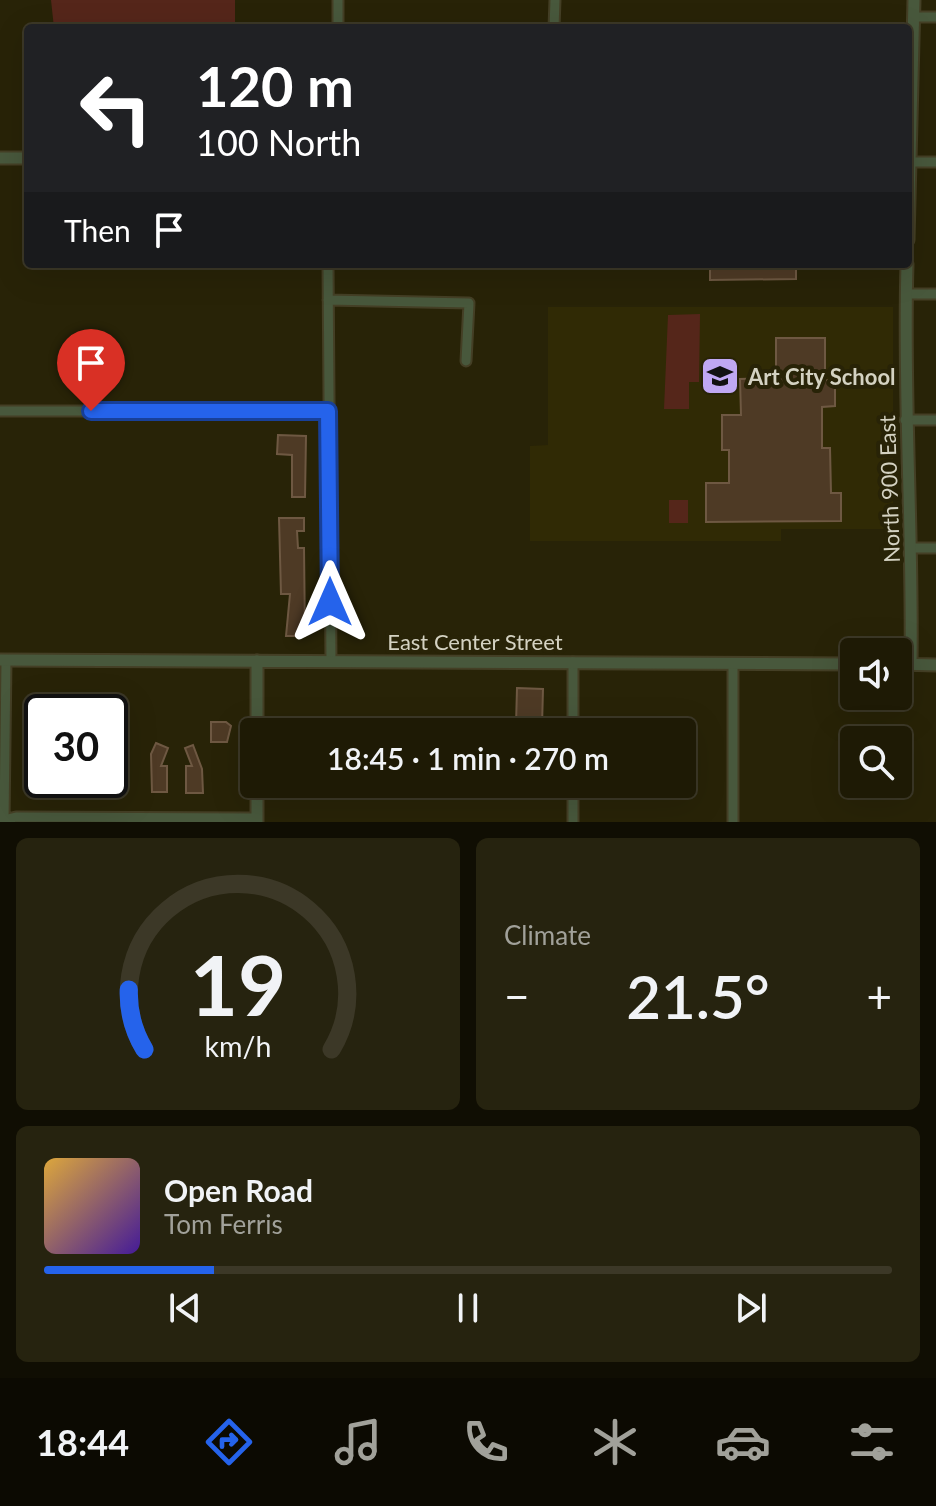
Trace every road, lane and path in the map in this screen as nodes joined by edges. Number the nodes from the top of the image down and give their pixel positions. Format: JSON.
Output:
{"nodes":[{"id":1,"x":338,"y":0,"type":"edge"},
{"id":2,"x":555,"y":0,"type":"edge"},
{"id":3,"x":914,"y":0,"type":"edge"},
{"id":4,"x":914,"y":17,"type":"junction"},
{"id":5,"x":936,"y":17,"type":"edge"},
{"id":6,"x":338,"y":24,"type":"edge"},
{"id":7,"x":554,"y":24,"type":"edge"},
{"id":8,"x":912,"y":75,"type":"edge"},
{"id":9,"x":0,"y":158,"type":"edge"},
{"id":10,"x":24,"y":158,"type":"edge"},
{"id":11,"x":912,"y":162,"type":"edge"},
{"id":12,"x":936,"y":162,"type":"edge"},
{"id":13,"x":328,"y":268,"type":"edge"},
{"id":14,"x":907,"y":268,"type":"edge"},
{"id":15,"x":907,"y":294,"type":"junction"},
{"id":16,"x":936,"y":294,"type":"edge"},
{"id":17,"x":328,"y":300,"type":"junction"},
{"id":18,"x":466,"y":361,"type":"dead end"},
{"id":19,"x":0,"y":411,"type":"edge"},
{"id":20,"x":328,"y":411,"type":"junction"},
{"id":21,"x":905,"y":420,"type":"junction"},
{"id":22,"x":936,"y":420,"type":"edge"},
{"id":23,"x":912,"y":548,"type":"junction"},
{"id":24,"x":936,"y":548,"type":"edge"},
{"id":25,"x":911,"y":638,"type":"edge"},
{"id":26,"x":3,"y":660,"type":"edge"},
{"id":27,"x":331,"y":660,"type":"junction"},
{"id":28,"x":257,"y":661,"type":"junction"},
{"id":29,"x":573,"y":662,"type":"junction"},
{"id":30,"x":733,"y":663,"type":"junction"},
{"id":31,"x":840,"y":664,"type":"edge"},
{"id":32,"x":912,"y":664,"type":"edge"},
{"id":33,"x":936,"y":665,"type":"edge"},
{"id":34,"x":257,"y":718,"type":"edge"},
{"id":35,"x":573,"y":718,"type":"edge"},
{"id":36,"x":257,"y":798,"type":"edge"},
{"id":37,"x":573,"y":798,"type":"edge"},
{"id":38,"x":257,"y":820,"type":"edge"},
{"id":39,"x":3,"y":821,"type":"edge"},
{"id":40,"x":573,"y":822,"type":"edge"},
{"id":41,"x":733,"y":822,"type":"edge"}],
"edges":[{"from":1,"to":6,"type":"street"},
{"from":2,"to":7,"type":"street"},
{"from":3,"to":4,"type":"street"},
{"from":4,"to":5,"type":"street"},
{"from":4,"to":8,"type":"street"},
{"from":9,"to":10,"type":"street"},
{"from":11,"to":12,"type":"street"},
{"from":13,"to":17,"type":"street"},
{"from":14,"to":15,"type":"street","name":"North 900 East"},
{"from":15,"to":16,"type":"street"},
{"from":15,"to":21,"type":"street","name":"North 900 East"},
{"from":17,"to":18,"type":"street"},
{"from":17,"to":20,"type":"street"},
{"from":19,"to":20,"type":"street"},
{"from":20,"to":27,"type":"street"},
{"from":21,"to":22,"type":"street"},
{"from":21,"to":23,"type":"street","name":"North 900 East"},
{"from":23,"to":24,"type":"street"},
{"from":23,"to":25,"type":"street","name":"North 900 East"},
{"from":26,"to":28,"type":"street","name":"East Center Street"},
{"from":26,"to":39,"type":"street"},
{"from":27,"to":28,"type":"street","name":"East Center Street"},
{"from":27,"to":29,"type":"street","name":"East Center Street"},
{"from":28,"to":34,"type":"street"},
{"from":29,"to":30,"type":"street","name":"East Center Street"},
{"from":29,"to":35,"type":"street"},
{"from":30,"to":31,"type":"street","name":"East Center Street"},
{"from":30,"to":41,"type":"street"},
{"from":32,"to":33,"type":"street"},
{"from":36,"to":38,"type":"street"},
{"from":37,"to":40,"type":"street"},
{"from":38,"to":39,"type":"street"}]}
